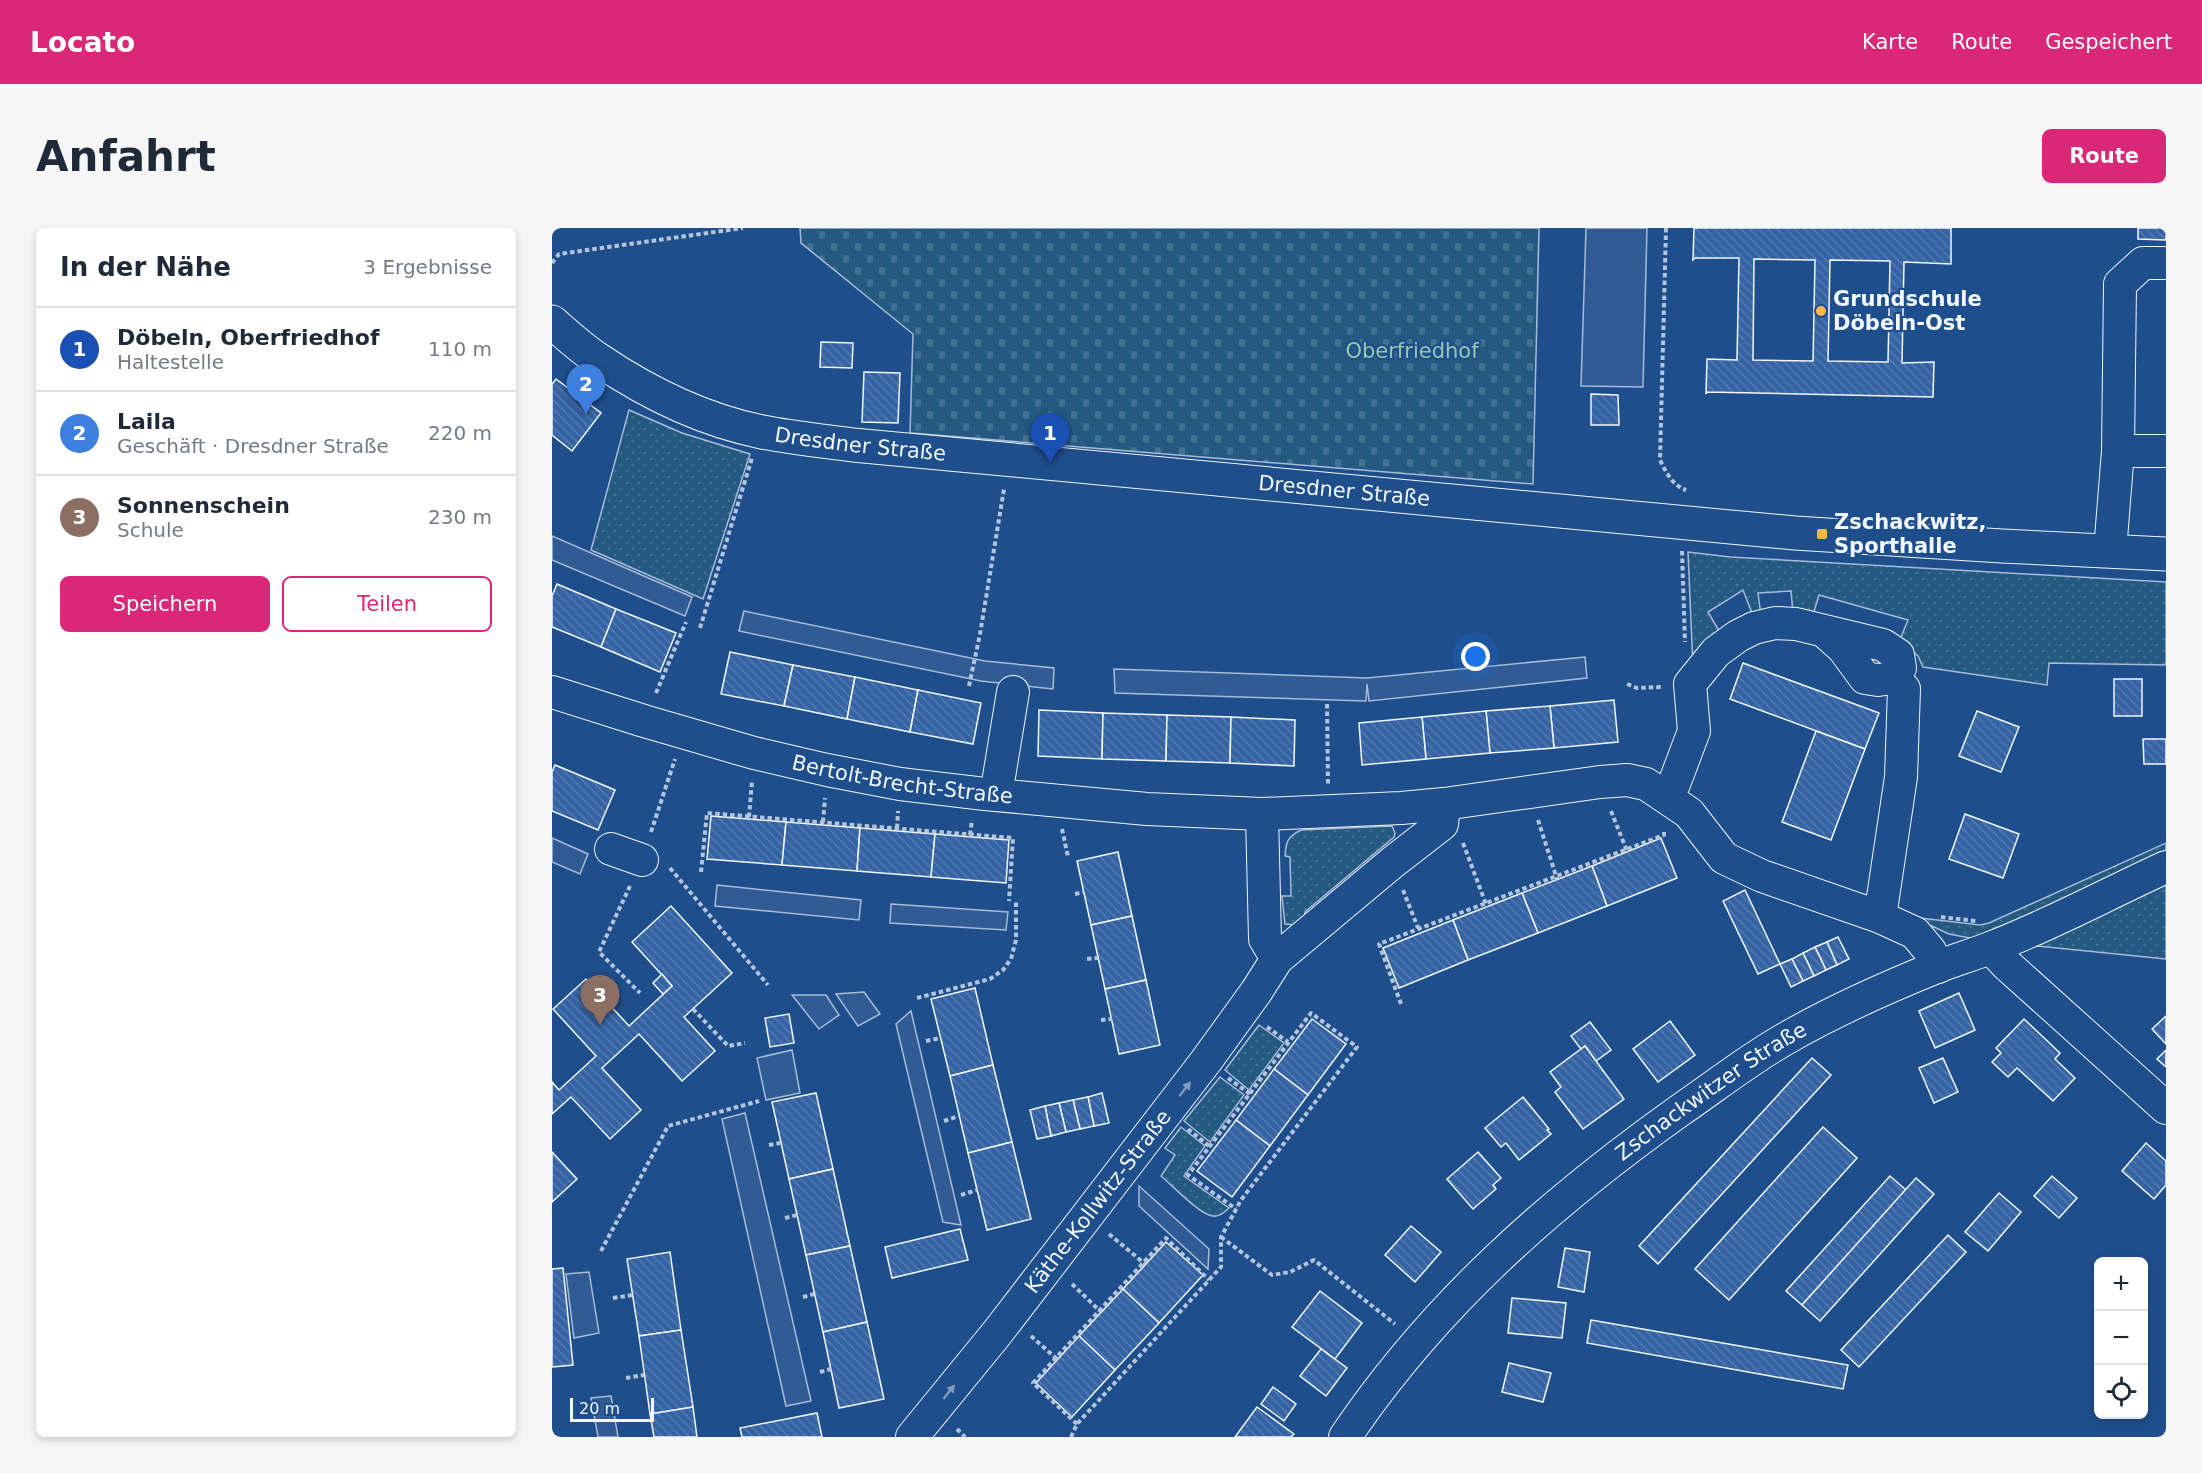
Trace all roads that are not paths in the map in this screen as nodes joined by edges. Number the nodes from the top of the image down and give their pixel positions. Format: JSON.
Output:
{"nodes":[{"id":1,"x":2166,"y":263,"type":"edge"},
{"id":2,"x":552,"y":322,"type":"edge"},
{"id":3,"x":2118,"y":450,"type":"junction"},
{"id":4,"x":2166,"y":451,"type":"edge"},
{"id":5,"x":2110,"y":551,"type":"junction"},
{"id":6,"x":2166,"y":554,"type":"edge"},
{"id":7,"x":552,"y":692,"type":"edge"},
{"id":8,"x":1012,"y":692,"type":"dead end"},
{"id":9,"x":996,"y":795,"type":"junction"},
{"id":10,"x":1667,"y":798,"type":"junction"},
{"id":11,"x":1446,"y":804,"type":"junction"},
{"id":12,"x":1262,"y":814,"type":"junction"},
{"id":13,"x":611,"y":849,"type":"dead end"},
{"id":14,"x":654,"y":862,"type":"road end"},
{"id":15,"x":2166,"y":867,"type":"edge"},
{"id":16,"x":1880,"y":917,"type":"junction"},
{"id":17,"x":1985,"y":934,"type":"junction"},
{"id":18,"x":1276,"y":959,"type":"junction"},
{"id":19,"x":1938,"y":967,"type":"junction"},
{"id":20,"x":2166,"y":1108,"type":"edge"},
{"id":21,"x":912,"y":1437,"type":"edge"},
{"id":22,"x":1345,"y":1437,"type":"edge"}],
"edges":[{"from":1,"to":3,"type":"street"},
{"from":2,"to":5,"type":"main road","name":"Dresdner Straße"},
{"from":3,"to":4,"type":"street"},
{"from":3,"to":5,"type":"street"},
{"from":5,"to":6,"type":"main road","name":"Dresdner Straße"},
{"from":7,"to":9,"type":"street","name":"Bertolt-Brecht-Straße"},
{"from":8,"to":9,"type":"street"},
{"from":9,"to":12,"type":"street","name":"Bertolt-Brecht-Straße"},
{"from":10,"to":11,"type":"street"},
{"from":10,"to":16,"type":"street"},
{"from":10,"to":16,"type":"street"},
{"from":11,"to":12,"type":"street"},
{"from":11,"to":18,"type":"street","name":"Käthe-Kollwitz-Straße"},
{"from":12,"to":18,"type":"street"},
{"from":13,"to":14,"type":"street"},
{"from":15,"to":17,"type":"street","name":"Zschackwitzer Straße"},
{"from":16,"to":19,"type":"street"},
{"from":17,"to":19,"type":"street","name":"Zschackwitzer Straße"},
{"from":17,"to":20,"type":"street"},
{"from":21,"to":18,"type":"street","name":"Käthe-Kollwitz-Straße","one_way":true},
{"from":19,"to":22,"type":"street","name":"Zschackwitzer Straße"}]}
